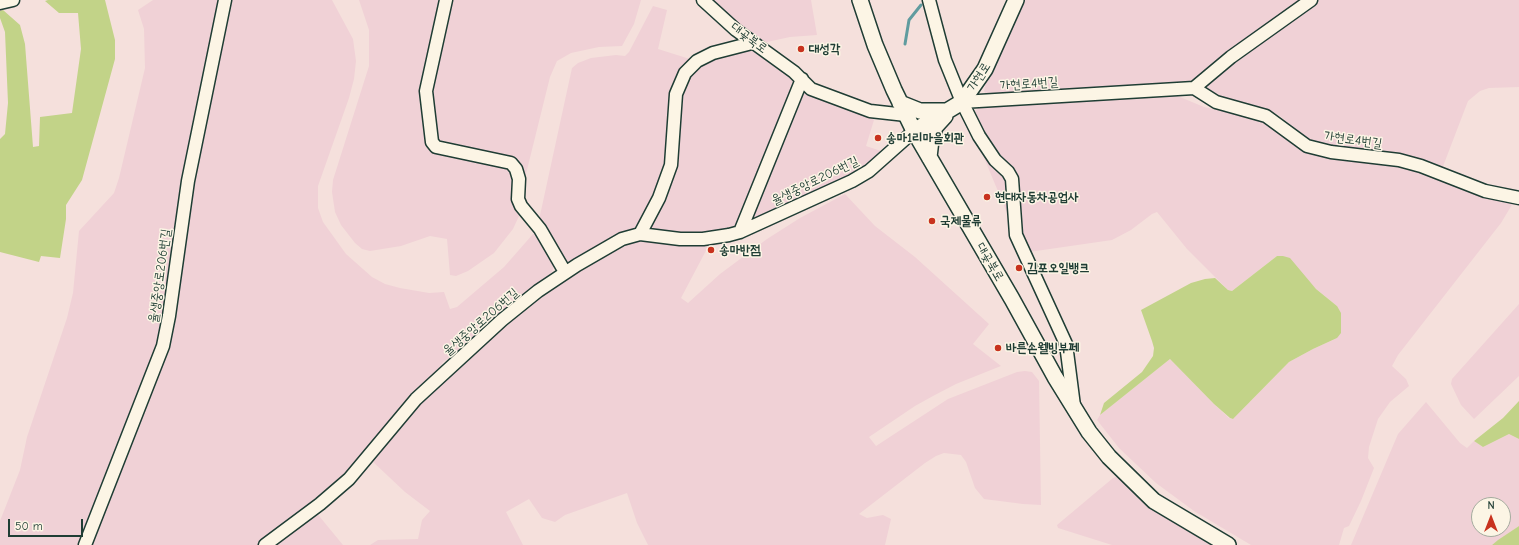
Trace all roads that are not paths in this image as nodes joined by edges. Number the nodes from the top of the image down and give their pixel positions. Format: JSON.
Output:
{"nodes":[{"id":1,"x":13,"y":0,"type":"edge"},
{"id":2,"x":225,"y":0,"type":"edge"},
{"id":3,"x":446,"y":0,"type":"edge"},
{"id":4,"x":703,"y":0,"type":"edge"},
{"id":5,"x":860,"y":0,"type":"edge"},
{"id":6,"x":929,"y":0,"type":"edge"},
{"id":7,"x":1016,"y":0,"type":"edge"},
{"id":8,"x":1311,"y":0,"type":"edge"},
{"id":9,"x":0,"y":3,"type":"edge"},
{"id":10,"x":752,"y":43,"type":"junction"},
{"id":11,"x":802,"y":79,"type":"junction"},
{"id":12,"x":1194,"y":88,"type":"junction"},
{"id":13,"x":962,"y":102,"type":"junction"},
{"id":14,"x":903,"y":109,"type":"junction"},
{"id":15,"x":949,"y":111,"type":"junction"},
{"id":16,"x":914,"y":132,"type":"junction"},
{"id":17,"x":929,"y":157,"type":"junction"},
{"id":18,"x":1519,"y":198,"type":"edge"},
{"id":19,"x":740,"y":232,"type":"junction"},
{"id":20,"x":640,"y":234,"type":"junction"},
{"id":21,"x":565,"y":272,"type":"junction"},
{"id":22,"x":1074,"y":408,"type":"junction"},
{"id":23,"x":85,"y":545,"type":"edge"},
{"id":24,"x":265,"y":545,"type":"edge"},
{"id":25,"x":1228,"y":545,"type":"edge"}],
"edges":[{"from":1,"to":9,"type":"street"},
{"from":2,"to":23,"type":"street","name":"율생중앙로206번길"},
{"from":3,"to":21,"type":"street"},
{"from":4,"to":10,"type":"street","name":"대곶북로"},
{"from":5,"to":14,"type":"street","name":"대곶북로"},
{"from":6,"to":13,"type":"street","name":"대곶북로"},
{"from":7,"to":13,"type":"street","name":"가현로"},
{"from":8,"to":12,"type":"street"},
{"from":10,"to":11,"type":"street","name":"대곶북로"},
{"from":10,"to":20,"type":"street"},
{"from":11,"to":14,"type":"street","name":"대곶북로"},
{"from":11,"to":19,"type":"street","name":"율생중앙로206번길"},
{"from":12,"to":13,"type":"street","name":"가현로4번길"},
{"from":12,"to":18,"type":"street","name":"가현로4번길"},
{"from":13,"to":15,"type":"street","name":"가현로"},
{"from":13,"to":22,"type":"street","name":"대곶북로"},
{"from":14,"to":15,"type":"street"},
{"from":14,"to":16,"type":"street","name":"대곶북로"},
{"from":15,"to":16,"type":"street","name":"가현로"},
{"from":15,"to":17,"type":"street"},
{"from":16,"to":17,"type":"street","name":"대곶북로"},
{"from":16,"to":19,"type":"street","name":"율생중앙로206번길"},
{"from":17,"to":22,"type":"street","name":"대곶북로"},
{"from":19,"to":20,"type":"street","name":"율생중앙로206번길"},
{"from":20,"to":21,"type":"street","name":"율생중앙로206번길"},
{"from":21,"to":24,"type":"street","name":"율생중앙로206번길"},
{"from":22,"to":25,"type":"street","name":"대곶북로"}]}
